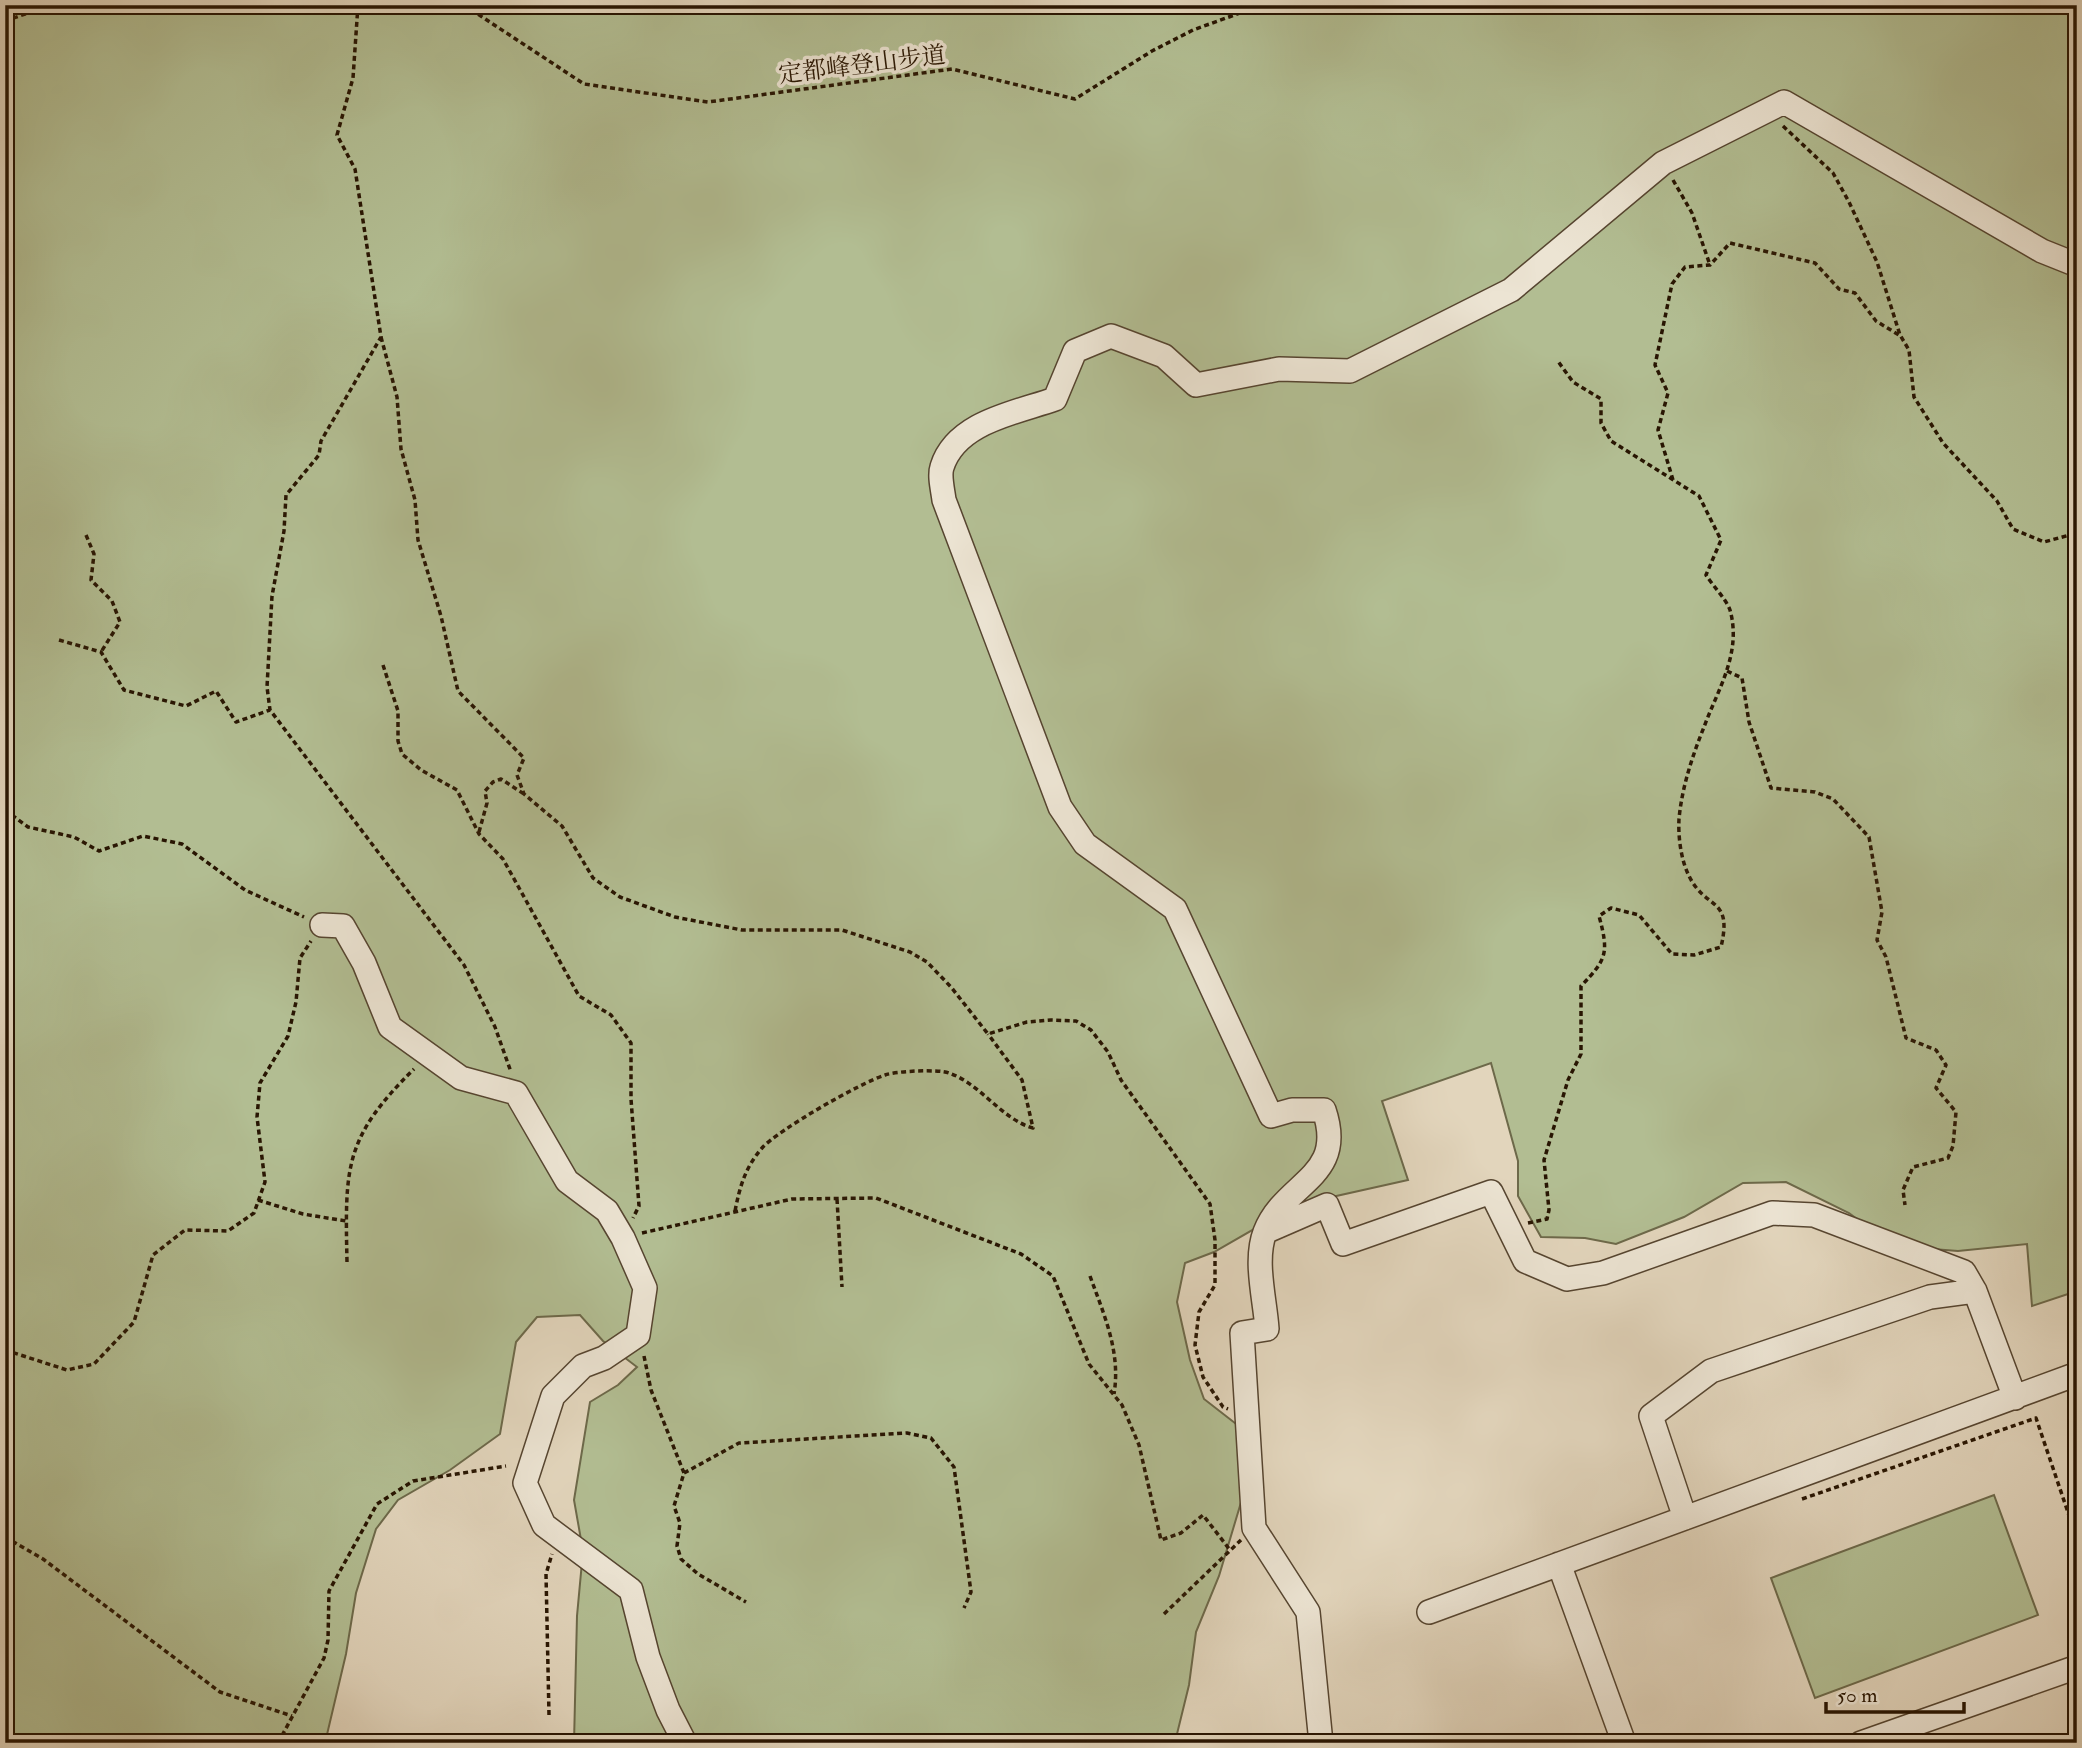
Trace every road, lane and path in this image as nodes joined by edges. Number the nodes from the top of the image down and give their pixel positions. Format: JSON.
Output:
{"nodes":[{"id":1,"x":37,"y":5,"type":"edge"},
{"id":2,"x":358,"y":5,"type":"edge"},
{"id":3,"x":464,"y":5,"type":"edge"},
{"id":4,"x":1262,"y":5,"type":"edge"},
{"id":5,"x":5,"y":20,"type":"edge"},
{"id":6,"x":1767,"y":110,"type":"junction"},
{"id":7,"x":1663,"y":163,"type":"junction"},
{"id":8,"x":1710,"y":265,"type":"junction"},
{"id":9,"x":2077,"y":265,"type":"edge"},
{"id":10,"x":1900,"y":335,"type":"junction"},
{"id":11,"x":381,"y":337,"type":"junction"},
{"id":12,"x":1557,"y":360,"type":"dead end"},
{"id":13,"x":1674,"y":482,"type":"junction"},
{"id":14,"x":2077,"y":533,"type":"edge"},
{"id":15,"x":86,"y":535,"type":"dead end"},
{"id":16,"x":59,"y":640,"type":"dead end"},
{"id":17,"x":101,"y":652,"type":"junction"},
{"id":18,"x":383,"y":665,"type":"dead end"},
{"id":19,"x":1727,"y":671,"type":"junction"},
{"id":20,"x":270,"y":710,"type":"junction"},
{"id":21,"x":524,"y":794,"type":"junction"},
{"id":22,"x":5,"y":810,"type":"edge"},
{"id":23,"x":479,"y":834,"type":"junction"},
{"id":24,"x":322,"y":925,"type":"junction"},
{"id":25,"x":988,"y":1034,"type":"junction"},
{"id":26,"x":428,"y":1055,"type":"junction"},
{"id":27,"x":516,"y":1093,"type":"junction"},
{"id":28,"x":836,"y":1198,"type":"junction"},
{"id":29,"x":258,"y":1200,"type":"junction"},
{"id":30,"x":1905,"y":1205,"type":"dead end"},
{"id":31,"x":735,"y":1211,"type":"junction"},
{"id":32,"x":346,"y":1221,"type":"junction"},
{"id":33,"x":1509,"y":1228,"type":"junction"},
{"id":34,"x":1265,"y":1232,"type":"junction"},
{"id":35,"x":624,"y":1238,"type":"junction"},
{"id":36,"x":347,"y":1262,"type":"dead end"},
{"id":37,"x":1090,"y":1276,"type":"dead end"},
{"id":38,"x":842,"y":1287,"type":"dead end"},
{"id":39,"x":1975,"y":1291,"type":"junction"},
{"id":40,"x":638,"y":1335,"type":"junction"},
{"id":41,"x":5,"y":1350,"type":"edge"},
{"id":42,"x":2077,"y":1374,"type":"edge"},
{"id":43,"x":1114,"y":1394,"type":"junction"},
{"id":44,"x":2015,"y":1398,"type":"junction"},
{"id":45,"x":1247,"y":1414,"type":"junction"},
{"id":46,"x":506,"y":1466,"type":"dead end"},
{"id":47,"x":684,"y":1473,"type":"junction"},
{"id":48,"x":1800,"y":1500,"type":"dead end"},
{"id":49,"x":1685,"y":1518,"type":"junction"},
{"id":50,"x":1254,"y":1528,"type":"junction"},
{"id":51,"x":558,"y":1536,"type":"junction"},
{"id":52,"x":5,"y":1537,"type":"edge"},
{"id":53,"x":2077,"y":1539,"type":"edge"},
{"id":54,"x":1230,"y":1550,"type":"junction"},
{"id":55,"x":1559,"y":1564,"type":"junction"},
{"id":56,"x":746,"y":1602,"type":"dead end"},
{"id":57,"x":964,"y":1608,"type":"dead end"},
{"id":58,"x":1429,"y":1612,"type":"dead end"},
{"id":59,"x":1164,"y":1614,"type":"dead end"},
{"id":60,"x":2077,"y":1667,"type":"edge"},
{"id":61,"x":549,"y":1715,"type":"dead end"},
{"id":62,"x":293,"y":1716,"type":"junction"},
{"id":63,"x":278,"y":1743,"type":"edge"},
{"id":64,"x":685,"y":1743,"type":"edge"},
{"id":65,"x":1321,"y":1743,"type":"edge"},
{"id":66,"x":1623,"y":1743,"type":"edge"},
{"id":67,"x":1861,"y":1743,"type":"edge"}],
"edges":[{"from":1,"to":5,"type":"path"},
{"from":2,"to":11,"type":"path"},
{"from":3,"to":4,"type":"path","name":"定都峰登山步道"},
{"from":6,"to":7,"type":"street"},
{"from":6,"to":9,"type":"street"},
{"from":6,"to":10,"type":"path"},
{"from":7,"to":8,"type":"path"},
{"from":7,"to":34,"type":"street"},
{"from":8,"to":10,"type":"path"},
{"from":8,"to":13,"type":"path"},
{"from":10,"to":14,"type":"path"},
{"from":11,"to":20,"type":"path"},
{"from":11,"to":21,"type":"path"},
{"from":12,"to":13,"type":"path"},
{"from":13,"to":19,"type":"path"},
{"from":15,"to":17,"type":"path"},
{"from":16,"to":17,"type":"path"},
{"from":17,"to":20,"type":"path"},
{"from":18,"to":23,"type":"path"},
{"from":19,"to":30,"type":"path"},
{"from":19,"to":33,"type":"path"},
{"from":20,"to":27,"type":"path"},
{"from":21,"to":23,"type":"path"},
{"from":21,"to":25,"type":"path"},
{"from":22,"to":24,"type":"path"},
{"from":23,"to":35,"type":"path"},
{"from":24,"to":26,"type":"street"},
{"from":24,"to":29,"type":"path"},
{"from":25,"to":31,"type":"path"},
{"from":25,"to":45,"type":"path"},
{"from":26,"to":27,"type":"street"},
{"from":26,"to":32,"type":"path"},
{"from":27,"to":35,"type":"street"},
{"from":28,"to":31,"type":"path"},
{"from":28,"to":38,"type":"path"},
{"from":28,"to":43,"type":"path"},
{"from":29,"to":32,"type":"path"},
{"from":29,"to":41,"type":"path"},
{"from":31,"to":35,"type":"path"},
{"from":32,"to":36,"type":"path"},
{"from":33,"to":34,"type":"street"},
{"from":33,"to":39,"type":"street"},
{"from":34,"to":45,"type":"street"},
{"from":35,"to":40,"type":"street"},
{"from":37,"to":43,"type":"path"},
{"from":39,"to":44,"type":"street"},
{"from":39,"to":49,"type":"street"},
{"from":40,"to":47,"type":"path"},
{"from":40,"to":51,"type":"street"},
{"from":42,"to":44,"type":"street"},
{"from":43,"to":54,"type":"path"},
{"from":44,"to":49,"type":"street"},
{"from":45,"to":50,"type":"street"},
{"from":46,"to":62,"type":"path"},
{"from":47,"to":56,"type":"path"},
{"from":47,"to":57,"type":"path"},
{"from":48,"to":53,"type":"path"},
{"from":49,"to":55,"type":"street"},
{"from":50,"to":54,"type":"path"},
{"from":50,"to":65,"type":"street"},
{"from":51,"to":61,"type":"path"},
{"from":51,"to":64,"type":"street"},
{"from":52,"to":62,"type":"path"},
{"from":54,"to":59,"type":"path"},
{"from":55,"to":58,"type":"street"},
{"from":55,"to":66,"type":"street"},
{"from":60,"to":67,"type":"street"},
{"from":62,"to":63,"type":"path"}]}
